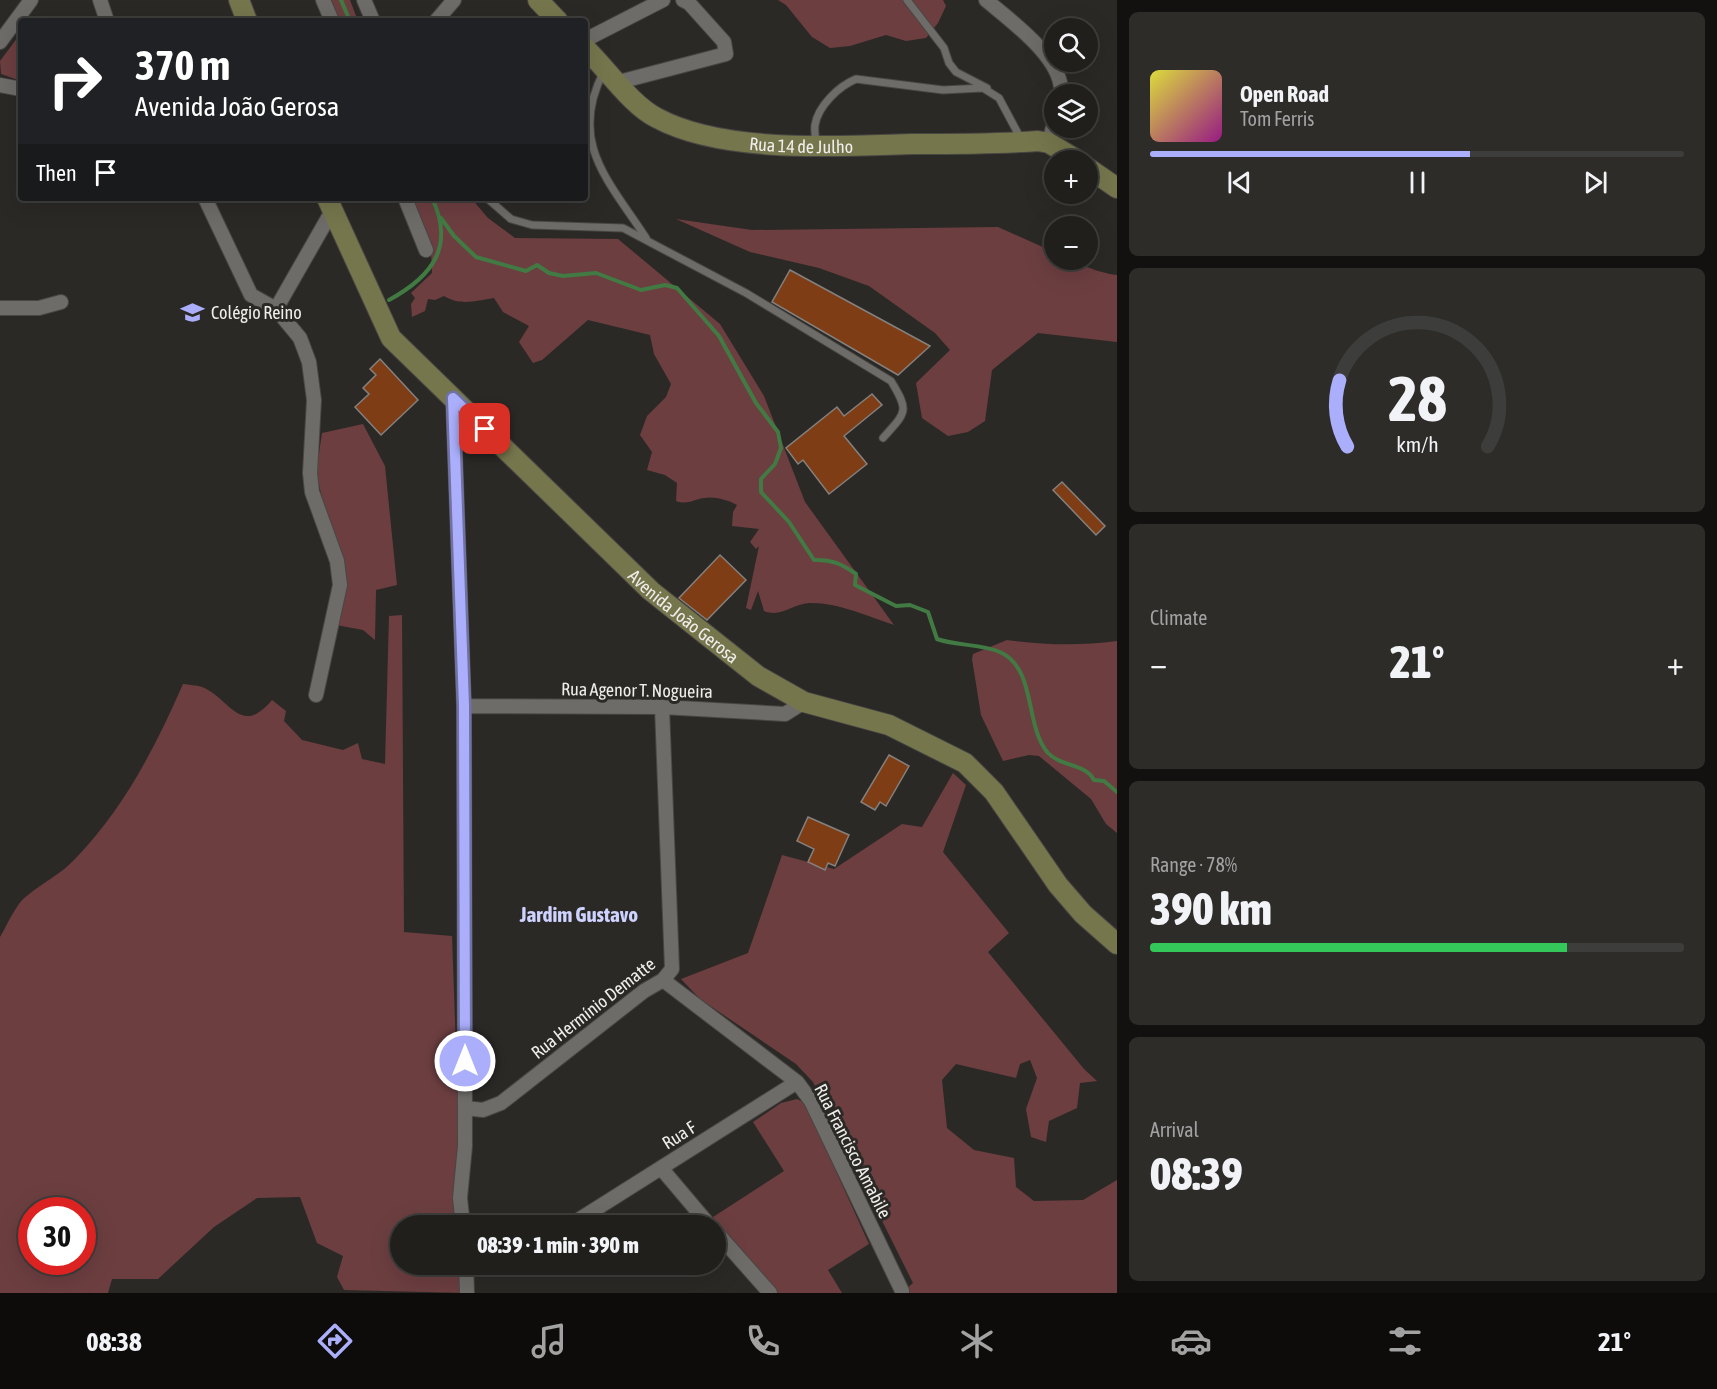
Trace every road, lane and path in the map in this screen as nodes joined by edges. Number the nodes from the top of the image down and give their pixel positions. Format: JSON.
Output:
{"nodes":[{"id":1,"x":31,"y":0,"type":"edge"},
{"id":2,"x":100,"y":0,"type":"edge"},
{"id":3,"x":239,"y":0,"type":"edge"},
{"id":4,"x":323,"y":0,"type":"edge"},
{"id":5,"x":364,"y":0,"type":"edge"},
{"id":6,"x":454,"y":0,"type":"edge"},
{"id":7,"x":538,"y":0,"type":"edge"},
{"id":8,"x":663,"y":0,"type":"edge"},
{"id":9,"x":683,"y":0,"type":"edge"},
{"id":10,"x":908,"y":0,"type":"edge"},
{"id":11,"x":986,"y":0,"type":"edge"},
{"id":12,"x":106,"y":18,"type":"edge"},
{"id":13,"x":246,"y":18,"type":"edge"},
{"id":14,"x":331,"y":18,"type":"edge"},
{"id":15,"x":372,"y":18,"type":"edge"},
{"id":16,"x":439,"y":18,"type":"edge"},
{"id":17,"x":555,"y":18,"type":"edge"},
{"id":18,"x":588,"y":38,"type":"edge"},
{"id":19,"x":0,"y":42,"type":"edge"},
{"id":20,"x":588,"y":51,"type":"edge"},
{"id":21,"x":605,"y":68,"type":"junction"},
{"id":22,"x":619,"y":82,"type":"junction"},
{"id":23,"x":1060,"y":84,"type":"edge"},
{"id":24,"x":0,"y":85,"type":"edge"},
{"id":25,"x":18,"y":88,"type":"edge"},
{"id":26,"x":993,"y":92,"type":"junction"},
{"id":27,"x":1050,"y":138,"type":"edge"},
{"id":28,"x":1023,"y":142,"type":"junction"},
{"id":29,"x":1049,"y":143,"type":"junction"},
{"id":30,"x":816,"y":145,"type":"junction"},
{"id":31,"x":1061,"y":150,"type":"edge"},
{"id":32,"x":1098,"y":175,"type":"edge"},
{"id":33,"x":1117,"y":188,"type":"edge"},
{"id":34,"x":207,"y":201,"type":"edge"},
{"id":35,"x":406,"y":201,"type":"edge"},
{"id":36,"x":490,"y":201,"type":"edge"},
{"id":37,"x":329,"y":205,"type":"edge"},
{"id":38,"x":648,"y":241,"type":"junction"},
{"id":39,"x":426,"y":250,"type":"dead end"},
{"id":40,"x":61,"y":302,"type":"dead end"},
{"id":41,"x":0,"y":308,"type":"edge"},
{"id":42,"x":276,"y":309,"type":"junction"},
{"id":43,"x":453,"y":398,"type":"junction"},
{"id":44,"x":883,"y":438,"type":"dead end"},
{"id":45,"x":316,"y":695,"type":"dead end"},
{"id":46,"x":804,"y":702,"type":"junction"},
{"id":47,"x":464,"y":706,"type":"junction"},
{"id":48,"x":662,"y":707,"type":"junction"},
{"id":49,"x":1117,"y":944,"type":"edge"},
{"id":50,"x":663,"y":980,"type":"junction"},
{"id":51,"x":797,"y":1082,"type":"junction"},
{"id":52,"x":465,"y":1108,"type":"junction"},
{"id":53,"x":661,"y":1168,"type":"junction"},
{"id":54,"x":462,"y":1215,"type":"edge"},
{"id":55,"x":586,"y":1215,"type":"edge"},
{"id":56,"x":701,"y":1215,"type":"edge"},
{"id":57,"x":726,"y":1243,"type":"edge"},
{"id":58,"x":466,"y":1275,"type":"edge"},
{"id":59,"x":902,"y":1291,"type":"dead end"},
{"id":60,"x":467,"y":1293,"type":"edge"},
{"id":61,"x":770,"y":1293,"type":"edge"}],
"edges":[{"from":1,"to":19,"type":"street"},
{"from":2,"to":12,"type":"street"},
{"from":3,"to":13,"type":"main road"},
{"from":4,"to":14,"type":"street"},
{"from":5,"to":15,"type":"street"},
{"from":6,"to":16,"type":"street"},
{"from":7,"to":17,"type":"main road"},
{"from":8,"to":18,"type":"street"},
{"from":9,"to":22,"type":"street"},
{"from":10,"to":26,"type":"lane"},
{"from":11,"to":23,"type":"street"},
{"from":20,"to":21,"type":"main road","name":"Rua 14 de Julho"},
{"from":21,"to":22,"type":"main road","name":"Rua 14 de Julho"},
{"from":21,"to":38,"type":"lane"},
{"from":22,"to":30,"type":"main road","name":"Rua 14 de Julho"},
{"from":24,"to":25,"type":"street"},
{"from":26,"to":28,"type":"lane"},
{"from":26,"to":30,"type":"lane"},
{"from":27,"to":29,"type":"street"},
{"from":28,"to":29,"type":"main road","name":"Rua 14 de Julho"},
{"from":28,"to":30,"type":"main road","name":"Rua 14 de Julho"},
{"from":29,"to":31,"type":"main road"},
{"from":32,"to":33,"type":"main road"},
{"from":34,"to":42,"type":"street"},
{"from":35,"to":39,"type":"street"},
{"from":36,"to":38,"type":"lane"},
{"from":37,"to":42,"type":"street"},
{"from":37,"to":43,"type":"main road","name":"Avenida João Gerosa"},
{"from":38,"to":44,"type":"lane"},
{"from":40,"to":41,"type":"street"},
{"from":42,"to":45,"type":"street"},
{"from":43,"to":46,"type":"main road","name":"Avenida João Gerosa"},
{"from":43,"to":47,"type":"street"},
{"from":46,"to":48,"type":"street","name":"Rua Agenor T. Nogueira"},
{"from":46,"to":49,"type":"main road","name":"Avenida João Gerosa"},
{"from":47,"to":48,"type":"street","name":"Rua Agenor T. Nogueira"},
{"from":47,"to":52,"type":"street"},
{"from":48,"to":50,"type":"street","name":"Rua Hermínio Dematte"},
{"from":50,"to":51,"type":"street","name":"Rua Francisco Amabile"},
{"from":50,"to":52,"type":"street","name":"Rua Hermínio Dematte"},
{"from":51,"to":53,"type":"street","name":"Rua F"},
{"from":51,"to":59,"type":"street","name":"Rua Francisco Amabile"},
{"from":52,"to":54,"type":"street"},
{"from":53,"to":55,"type":"street","name":"Rua F"},
{"from":53,"to":56,"type":"street"},
{"from":57,"to":61,"type":"street"},
{"from":58,"to":60,"type":"street"}]}
